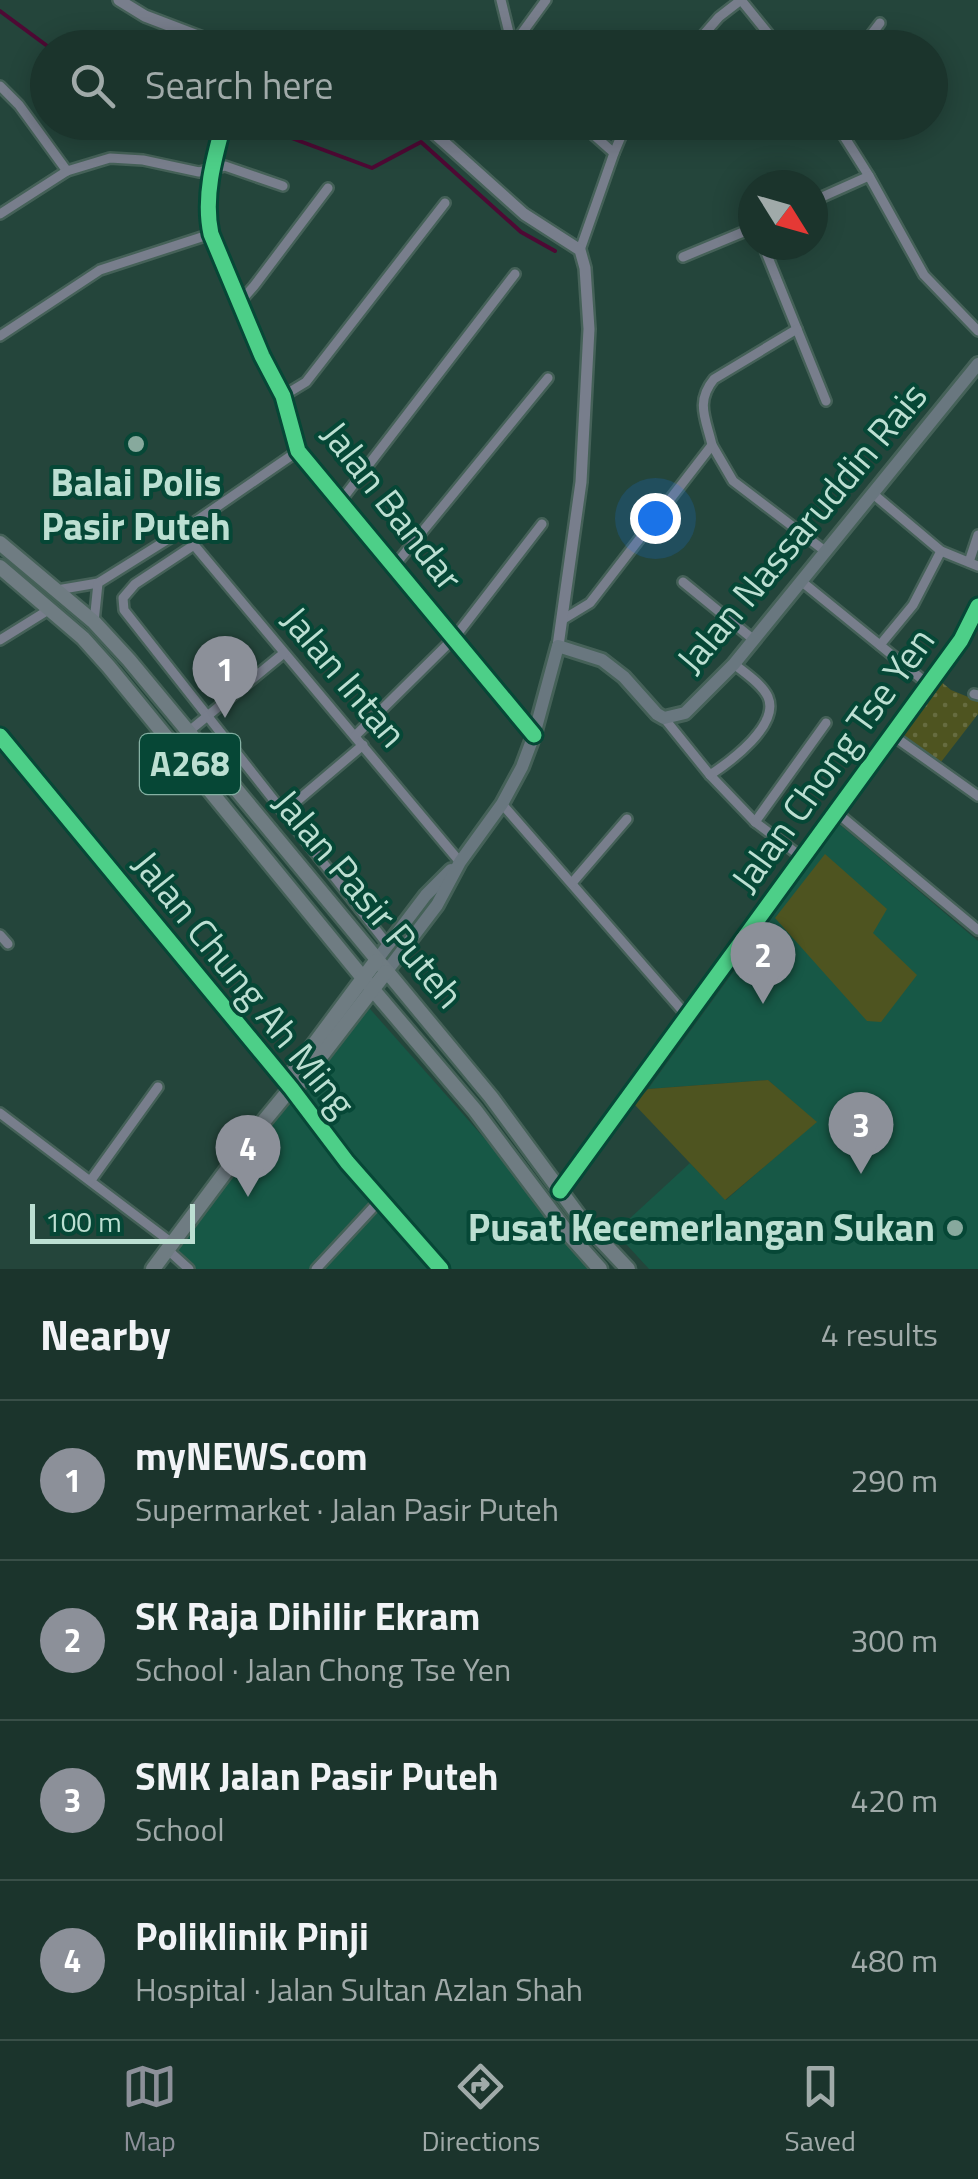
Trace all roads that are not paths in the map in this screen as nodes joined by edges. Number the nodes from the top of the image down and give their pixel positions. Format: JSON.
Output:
{"nodes":[{"id":1,"x":119,"y":0,"type":"edge"},
{"id":2,"x":501,"y":0,"type":"edge"},
{"id":3,"x":546,"y":0,"type":"edge"},
{"id":4,"x":741,"y":0,"type":"edge"},
{"id":5,"x":880,"y":23,"type":"dead end"},
{"id":6,"x":182,"y":30,"type":"edge"},
{"id":7,"x":508,"y":30,"type":"edge"},
{"id":8,"x":524,"y":30,"type":"edge"},
{"id":9,"x":707,"y":30,"type":"edge"},
{"id":10,"x":765,"y":30,"type":"edge"},
{"id":11,"x":875,"y":30,"type":"edge"},
{"id":12,"x":0,"y":86,"type":"edge"},
{"id":13,"x":30,"y":121,"type":"edge"},
{"id":14,"x":44,"y":140,"type":"edge"},
{"id":15,"x":220,"y":140,"type":"edge"},
{"id":16,"x":442,"y":140,"type":"edge"},
{"id":17,"x":600,"y":140,"type":"edge"},
{"id":18,"x":620,"y":140,"type":"edge"},
{"id":19,"x":846,"y":140,"type":"edge"},
{"id":20,"x":614,"y":153,"type":"junction"},
{"id":21,"x":212,"y":170,"type":"junction"},
{"id":22,"x":67,"y":171,"type":"junction"},
{"id":23,"x":869,"y":176,"type":"junction"},
{"id":24,"x":283,"y":186,"type":"dead end"},
{"id":25,"x":328,"y":188,"type":"dead end"},
{"id":26,"x":828,"y":194,"type":"edge"},
{"id":27,"x":445,"y":203,"type":"dead end"},
{"id":28,"x":0,"y":214,"type":"edge"},
{"id":29,"x":211,"y":234,"type":"junction"},
{"id":30,"x":738,"y":234,"type":"edge"},
{"id":31,"x":580,"y":250,"type":"junction"},
{"id":32,"x":682,"y":257,"type":"dead end"},
{"id":33,"x":769,"y":260,"type":"edge"},
{"id":34,"x":515,"y":274,"type":"dead end"},
{"id":35,"x":240,"y":302,"type":"junction"},
{"id":36,"x":797,"y":328,"type":"junction"},
{"id":37,"x":978,"y":331,"type":"edge"},
{"id":38,"x":0,"y":336,"type":"edge"},
{"id":39,"x":978,"y":364,"type":"edge"},
{"id":40,"x":548,"y":378,"type":"dead end"},
{"id":41,"x":284,"y":396,"type":"junction"},
{"id":42,"x":826,"y":401,"type":"dead end"},
{"id":43,"x":712,"y":445,"type":"junction"},
{"id":44,"x":298,"y":451,"type":"junction"},
{"id":45,"x":872,"y":494,"type":"junction"},
{"id":46,"x":340,"y":502,"type":"junction"},
{"id":47,"x":542,"y":524,"type":"dead end"},
{"id":48,"x":186,"y":528,"type":"junction"},
{"id":49,"x":978,"y":536,"type":"edge"},
{"id":50,"x":0,"y":543,"type":"edge"},
{"id":51,"x":194,"y":545,"type":"junction"},
{"id":52,"x":826,"y":551,"type":"junction"},
{"id":53,"x":941,"y":551,"type":"junction"},
{"id":54,"x":974,"y":564,"type":"edge"},
{"id":55,"x":395,"y":565,"type":"junction"},
{"id":56,"x":0,"y":567,"type":"edge"},
{"id":57,"x":801,"y":580,"type":"junction"},
{"id":58,"x":98,"y":582,"type":"junction"},
{"id":59,"x":684,"y":582,"type":"dead end"},
{"id":60,"x":57,"y":590,"type":"junction"},
{"id":61,"x":978,"y":606,"type":"edge"},
{"id":62,"x":50,"y":609,"type":"junction"},
{"id":63,"x":562,"y":620,"type":"junction"},
{"id":64,"x":94,"y":622,"type":"junction"},
{"id":65,"x":455,"y":638,"type":"junction"},
{"id":66,"x":0,"y":640,"type":"edge"},
{"id":67,"x":754,"y":640,"type":"junction"},
{"id":68,"x":880,"y":645,"type":"junction"},
{"id":69,"x":558,"y":646,"type":"junction"},
{"id":70,"x":284,"y":653,"type":"junction"},
{"id":71,"x":734,"y":664,"type":"junction"},
{"id":72,"x":929,"y":684,"type":"junction"},
{"id":73,"x":207,"y":716,"type":"junction"},
{"id":74,"x":664,"y":718,"type":"junction"},
{"id":75,"x":826,"y":723,"type":"dead end"},
{"id":76,"x":188,"y":732,"type":"junction"},
{"id":77,"x":534,"y":734,"type":"junction"},
{"id":78,"x":892,"y":735,"type":"junction"},
{"id":79,"x":0,"y":736,"type":"edge"},
{"id":80,"x":359,"y":740,"type":"junction"},
{"id":81,"x":710,"y":775,"type":"junction"},
{"id":82,"x":978,"y":796,"type":"edge"},
{"id":83,"x":502,"y":804,"type":"junction"},
{"id":84,"x":284,"y":812,"type":"junction"},
{"id":85,"x":836,"y":812,"type":"junction"},
{"id":86,"x":627,"y":819,"type":"dead end"},
{"id":87,"x":755,"y":822,"type":"junction"},
{"id":88,"x":803,"y":858,"type":"junction"},
{"id":89,"x":460,"y":862,"type":"junction"},
{"id":90,"x":572,"y":884,"type":"junction"},
{"id":91,"x":977,"y":926,"type":"edge"},
{"id":92,"x":388,"y":944,"type":"junction"},
{"id":93,"x":381,"y":966,"type":"junction"},
{"id":94,"x":368,"y":984,"type":"junction"},
{"id":95,"x":688,"y":1017,"type":"junction"},
{"id":96,"x":158,"y":1086,"type":"dead end"},
{"id":97,"x":290,"y":1088,"type":"junction"},
{"id":98,"x":0,"y":1112,"type":"edge"},
{"id":99,"x":91,"y":1180,"type":"junction"},
{"id":100,"x":560,"y":1192,"type":"junction"},
{"id":101,"x":380,"y":1200,"type":"junction"},
{"id":102,"x":170,"y":1247,"type":"junction"},
{"id":103,"x":153,"y":1269,"type":"edge"},
{"id":104,"x":189,"y":1269,"type":"edge"},
{"id":105,"x":316,"y":1269,"type":"edge"},
{"id":106,"x":441,"y":1269,"type":"edge"},
{"id":107,"x":600,"y":1269,"type":"edge"},
{"id":108,"x":628,"y":1269,"type":"edge"}],
"edges":[{"from":1,"to":6,"type":"street"},
{"from":2,"to":7,"type":"street"},
{"from":3,"to":8,"type":"street"},
{"from":4,"to":9,"type":"street"},
{"from":4,"to":10,"type":"street"},
{"from":5,"to":11,"type":"street"},
{"from":12,"to":13,"type":"street"},
{"from":14,"to":22,"type":"street"},
{"from":15,"to":21,"type":"street","name":"Jalan Bandar"},
{"from":16,"to":31,"type":"street"},
{"from":17,"to":20,"type":"street"},
{"from":18,"to":20,"type":"street"},
{"from":19,"to":23,"type":"street"},
{"from":20,"to":31,"type":"street"},
{"from":21,"to":22,"type":"street"},
{"from":21,"to":24,"type":"street"},
{"from":21,"to":29,"type":"street","name":"Jalan Bandar"},
{"from":22,"to":28,"type":"street"},
{"from":23,"to":26,"type":"street"},
{"from":23,"to":37,"type":"street"},
{"from":25,"to":35,"type":"street"},
{"from":27,"to":41,"type":"street"},
{"from":29,"to":35,"type":"street","name":"Jalan Bandar"},
{"from":29,"to":38,"type":"street"},
{"from":30,"to":32,"type":"street"},
{"from":31,"to":63,"type":"street"},
{"from":33,"to":36,"type":"street"},
{"from":34,"to":46,"type":"street"},
{"from":35,"to":41,"type":"street","name":"Jalan Bandar"},
{"from":36,"to":42,"type":"street"},
{"from":36,"to":43,"type":"street"},
{"from":39,"to":45,"type":"main road","name":"Jalan Nassaruddin Rais"},
{"from":40,"to":55,"type":"street"},
{"from":41,"to":44,"type":"street","name":"Jalan Bandar"},
{"from":43,"to":52,"type":"street"},
{"from":43,"to":63,"type":"street"},
{"from":44,"to":46,"type":"street","name":"Jalan Bandar"},
{"from":44,"to":48,"type":"street"},
{"from":45,"to":52,"type":"main road","name":"Jalan Nassaruddin Rais"},
{"from":45,"to":53,"type":"street"},
{"from":46,"to":55,"type":"street","name":"Jalan Bandar"},
{"from":47,"to":65,"type":"street"},
{"from":48,"to":51,"type":"street","name":"Jalan Intan"},
{"from":48,"to":58,"type":"street"},
{"from":49,"to":54,"type":"street"},
{"from":50,"to":60,"type":"main road","name":"Jalan Pasir Puteh","number":"A268"},
{"from":51,"to":70,"type":"street","name":"Jalan Intan"},
{"from":51,"to":73,"type":"street"},
{"from":52,"to":57,"type":"main road","name":"Jalan Nassaruddin Rais"},
{"from":53,"to":54,"type":"street"},
{"from":53,"to":68,"type":"street"},
{"from":55,"to":65,"type":"street","name":"Jalan Bandar"},
{"from":56,"to":62,"type":"main road","name":"Jalan Pasir Puteh","number":"A268"},
{"from":57,"to":67,"type":"main road","name":"Jalan Nassaruddin Rais"},
{"from":57,"to":68,"type":"street"},
{"from":58,"to":60,"type":"street"},
{"from":58,"to":64,"type":"street"},
{"from":59,"to":67,"type":"street"},
{"from":60,"to":64,"type":"main road","name":"Jalan Pasir Puteh","number":"A268"},
{"from":61,"to":72,"type":"street","name":"Jalan Chong Tse Yen"},
{"from":62,"to":66,"type":"street"},
{"from":62,"to":94,"type":"main road","name":"Jalan Pasir Puteh","number":"A268"},
{"from":63,"to":69,"type":"street"},
{"from":64,"to":76,"type":"main road","name":"Jalan Pasir Puteh","number":"A268"},
{"from":65,"to":77,"type":"street","name":"Jalan Bandar"},
{"from":65,"to":80,"type":"street"},
{"from":67,"to":71,"type":"main road","name":"Jalan Nassaruddin Rais"},
{"from":68,"to":72,"type":"street"},
{"from":69,"to":74,"type":"main road"},
{"from":69,"to":77,"type":"main road"},
{"from":70,"to":73,"type":"street"},
{"from":70,"to":80,"type":"street","name":"Jalan Intan"},
{"from":71,"to":74,"type":"main road","name":"Jalan Nassaruddin Rais"},
{"from":71,"to":81,"type":"street"},
{"from":72,"to":78,"type":"street","name":"Jalan Chong Tse Yen"},
{"from":73,"to":76,"type":"street"},
{"from":73,"to":84,"type":"street"},
{"from":74,"to":81,"type":"street"},
{"from":75,"to":87,"type":"street"},
{"from":76,"to":93,"type":"main road","name":"Jalan Pasir Puteh","number":"A268"},
{"from":77,"to":83,"type":"main road"},
{"from":78,"to":82,"type":"street"},
{"from":78,"to":85,"type":"street","name":"Jalan Chong Tse Yen"},
{"from":79,"to":97,"type":"street","name":"Jalan Chung Ah Ming"},
{"from":80,"to":84,"type":"street"},
{"from":80,"to":89,"type":"street","name":"Jalan Intan"},
{"from":81,"to":87,"type":"street"},
{"from":83,"to":89,"type":"main road"},
{"from":83,"to":90,"type":"street"},
{"from":84,"to":92,"type":"street"},
{"from":85,"to":88,"type":"street","name":"Jalan Chong Tse Yen"},
{"from":85,"to":91,"type":"street"},
{"from":86,"to":90,"type":"street"},
{"from":87,"to":88,"type":"street"},
{"from":88,"to":95,"type":"street","name":"Jalan Chong Tse Yen"},
{"from":89,"to":92,"type":"main road"},
{"from":89,"to":93,"type":"main road"},
{"from":90,"to":95,"type":"street"},
{"from":92,"to":93,"type":"main road"},
{"from":93,"to":94,"type":"main road"},
{"from":93,"to":100,"type":"main road","name":"Jalan Pasir Puteh","number":"A268"},
{"from":94,"to":97,"type":"main road"},
{"from":94,"to":107,"type":"main road","name":"Jalan Pasir Puteh","number":"A268"},
{"from":95,"to":100,"type":"street","name":"Jalan Chong Tse Yen"},
{"from":96,"to":99,"type":"street"},
{"from":97,"to":101,"type":"street","name":"Jalan Chung Ah Ming"},
{"from":97,"to":102,"type":"main road"},
{"from":98,"to":99,"type":"street"},
{"from":99,"to":102,"type":"street"},
{"from":100,"to":108,"type":"main road","name":"Jalan Pasir Puteh","number":"A268"},
{"from":101,"to":105,"type":"street"},
{"from":101,"to":106,"type":"street","name":"Jalan Chung Ah Ming"},
{"from":102,"to":103,"type":"main road"},
{"from":102,"to":104,"type":"street"}]}
